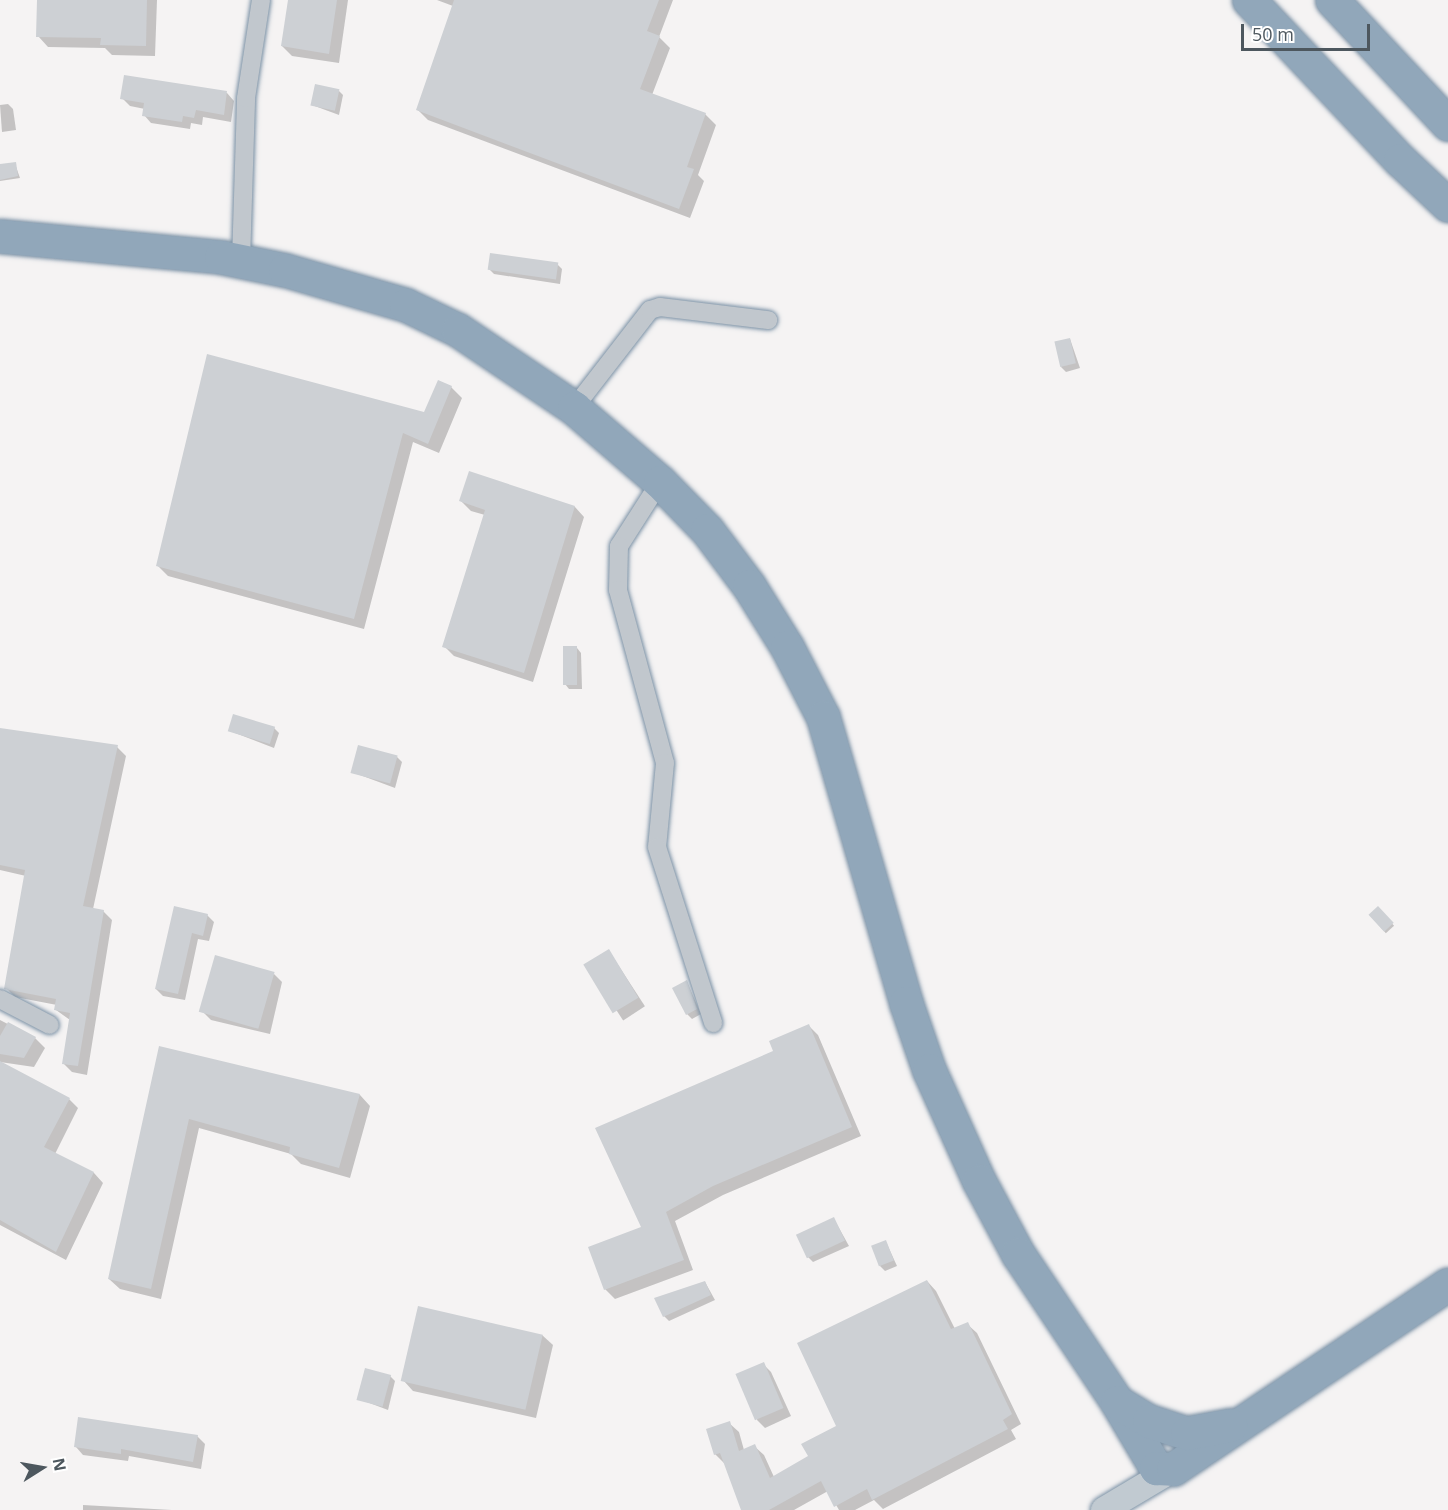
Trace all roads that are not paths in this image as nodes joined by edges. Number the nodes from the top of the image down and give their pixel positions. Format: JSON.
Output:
{"nodes":[{"id":1,"x":261,"y":0,"type":"edge"},
{"id":2,"x":1249,"y":0,"type":"edge"},
{"id":3,"x":1332,"y":0,"type":"edge"},
{"id":4,"x":1448,"y":124,"type":"edge"},
{"id":5,"x":1448,"y":205,"type":"edge"},
{"id":6,"x":0,"y":236,"type":"edge"},
{"id":7,"x":241,"y":261,"type":"junction"},
{"id":8,"x":768,"y":320,"type":"dead end"},
{"id":9,"x":574,"y":408,"type":"junction"},
{"id":10,"x":660,"y":482,"type":"junction"},
{"id":11,"x":0,"y":999,"type":"edge"},
{"id":12,"x":713,"y":1023,"type":"dead end"},
{"id":13,"x":50,"y":1025,"type":"dead end"},
{"id":14,"x":1448,"y":1284,"type":"edge"},
{"id":15,"x":1117,"y":1402,"type":"junction"},
{"id":16,"x":1241,"y":1422,"type":"junction"},
{"id":17,"x":1173,"y":1469,"type":"junction"},
{"id":18,"x":1104,"y":1510,"type":"edge"}],
"edges":[{"from":1,"to":7,"type":"street"},
{"from":2,"to":5,"type":"highway"},
{"from":3,"to":4,"type":"highway"},
{"from":6,"to":7,"type":"highway"},
{"from":7,"to":9,"type":"highway"},
{"from":8,"to":9,"type":"street"},
{"from":9,"to":10,"type":"highway"},
{"from":10,"to":12,"type":"street"},
{"from":10,"to":15,"type":"highway"},
{"from":11,"to":13,"type":"street"},
{"from":14,"to":16,"type":"highway"},
{"from":15,"to":16,"type":"highway"},
{"from":15,"to":17,"type":"highway"},
{"from":16,"to":17,"type":"highway"},
{"from":17,"to":18,"type":"main road"}]}
